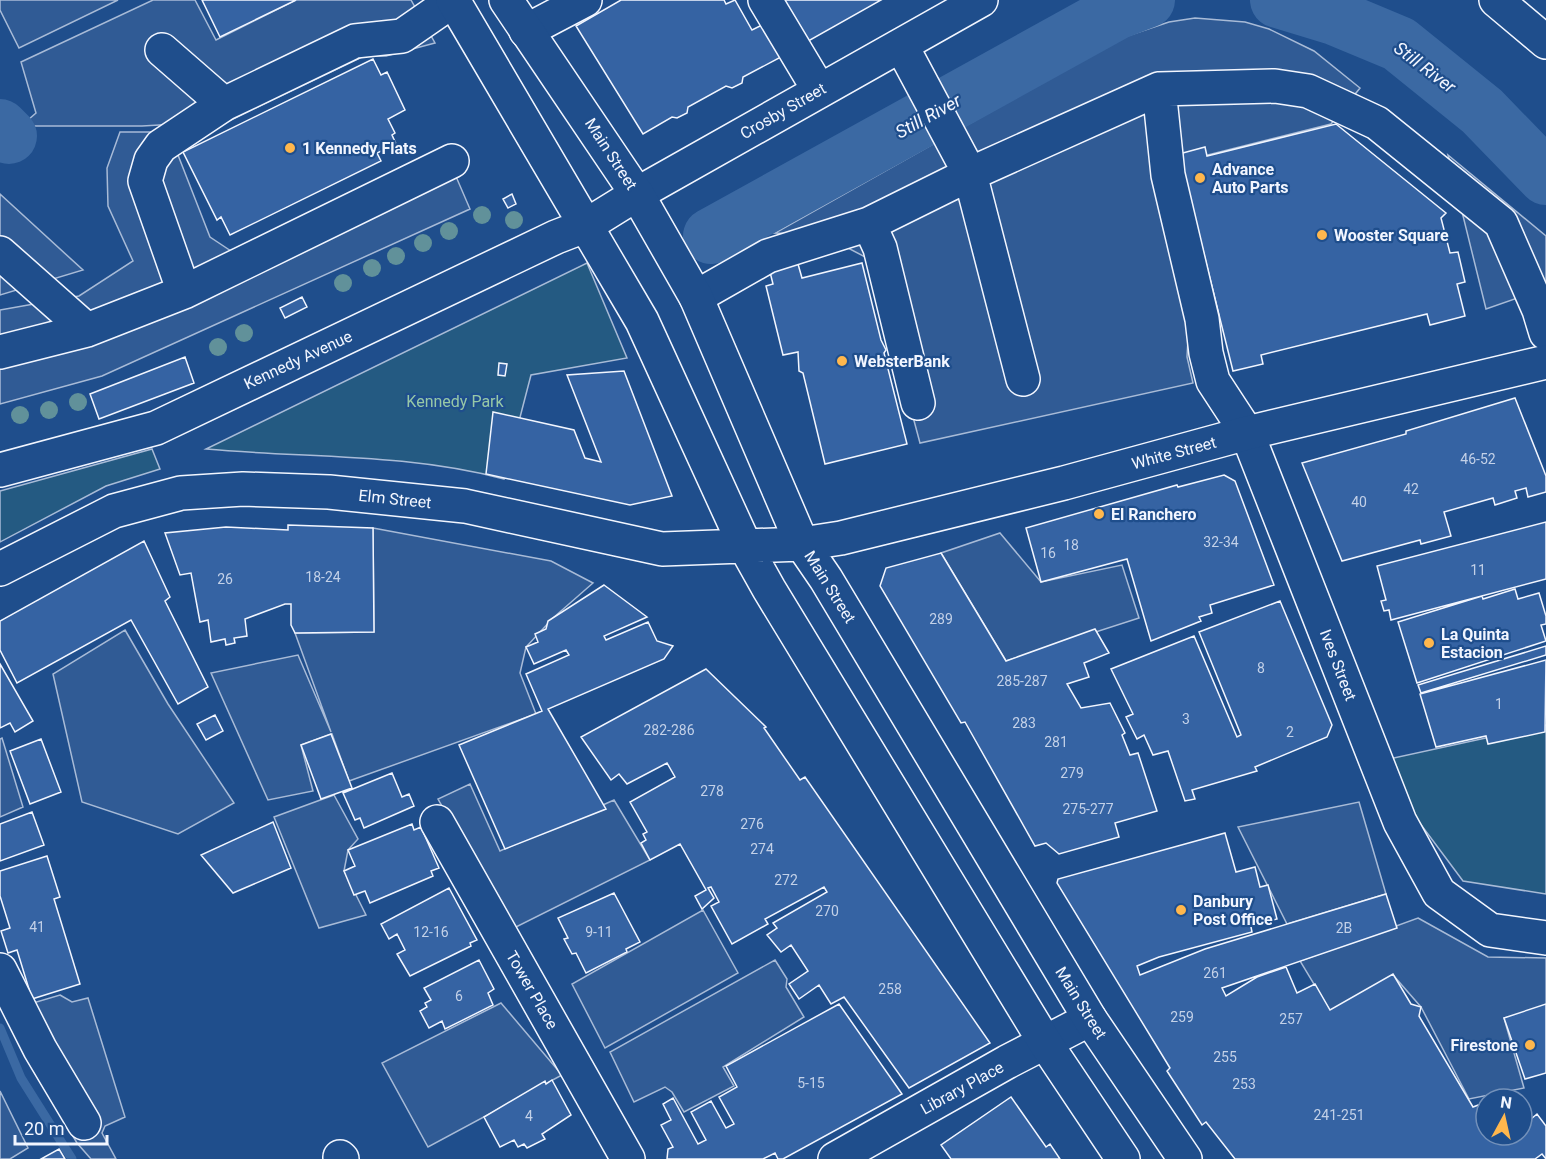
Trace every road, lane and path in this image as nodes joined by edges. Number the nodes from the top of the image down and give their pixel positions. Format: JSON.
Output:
{"nodes":[{"id":1,"x":454,"y":0,"type":"edge"},
{"id":2,"x":506,"y":0,"type":"edge"},
{"id":3,"x":585,"y":0,"type":"edge"},
{"id":4,"x":765,"y":0,"type":"edge"},
{"id":5,"x":981,"y":0,"type":"edge"},
{"id":6,"x":1496,"y":0,"type":"edge"},
{"id":7,"x":526,"y":31,"type":"junction"},
{"id":8,"x":1546,"y":42,"type":"edge"},
{"id":9,"x":901,"y":45,"type":"junction"},
{"id":10,"x":162,"y":50,"type":"dead end"},
{"id":11,"x":1159,"y":89,"type":"junction"},
{"id":12,"x":819,"y":90,"type":"junction"},
{"id":13,"x":224,"y":104,"type":"junction"},
{"id":14,"x":452,"y":161,"type":"dead end"},
{"id":15,"x":970,"y":174,"type":"junction"},
{"id":16,"x":637,"y":194,"type":"junction"},
{"id":17,"x":869,"y":224,"type":"junction"},
{"id":18,"x":587,"y":225,"type":"junction"},
{"id":19,"x":0,"y":253,"type":"edge"},
{"id":20,"x":184,"y":292,"type":"junction"},
{"id":21,"x":696,"y":297,"type":"junction"},
{"id":22,"x":87,"y":330,"type":"junction"},
{"id":23,"x":1546,"y":333,"type":"edge"},
{"id":24,"x":0,"y":352,"type":"edge"},
{"id":25,"x":1546,"y":362,"type":"edge"},
{"id":26,"x":1023,"y":379,"type":"dead end"},
{"id":27,"x":918,"y":403,"type":"dead end"},
{"id":28,"x":1246,"y":433,"type":"junction"},
{"id":29,"x":0,"y":470,"type":"edge"},
{"id":30,"x":802,"y":544,"type":"junction"},
{"id":31,"x":746,"y":548,"type":"junction"},
{"id":32,"x":0,"y":570,"type":"edge"},
{"id":33,"x":437,"y":822,"type":"dead end"},
{"id":34,"x":1546,"y":938,"type":"edge"},
{"id":35,"x":0,"y":970,"type":"edge"},
{"id":36,"x":1090,"y":1019,"type":"junction"},
{"id":37,"x":1046,"y":1044,"type":"junction"},
{"id":38,"x":84,"y":1123,"type":"dead end"},
{"id":39,"x":628,"y":1159,"type":"edge"},
{"id":40,"x":835,"y":1159,"type":"edge"},
{"id":41,"x":1123,"y":1159,"type":"edge"},
{"id":42,"x":1185,"y":1159,"type":"edge"}],
"edges":[{"from":1,"to":13,"type":"main road"},
{"from":1,"to":18,"type":"main road"},
{"from":2,"to":7,"type":"main road","name":"Main Street"},
{"from":3,"to":7,"type":"main road"},
{"from":4,"to":12,"type":"main road"},
{"from":5,"to":9,"type":"main road","name":"Crosby Street"},
{"from":6,"to":8,"type":"main road"},
{"from":7,"to":16,"type":"main road","name":"Main Street"},
{"from":9,"to":12,"type":"main road","name":"Crosby Street"},
{"from":9,"to":15,"type":"main road"},
{"from":10,"to":13,"type":"main road"},
{"from":11,"to":15,"type":"main road"},
{"from":11,"to":23,"type":"main road"},
{"from":11,"to":28,"type":"main road","name":"Ives Street"},
{"from":12,"to":16,"type":"main road","name":"Crosby Street"},
{"from":13,"to":20,"type":"main road"},
{"from":14,"to":20,"type":"main road"},
{"from":15,"to":17,"type":"main road"},
{"from":15,"to":26,"type":"main road"},
{"from":16,"to":18,"type":"main road","name":"Crosby Street"},
{"from":16,"to":21,"type":"main road","name":"Main Street"},
{"from":17,"to":21,"type":"main road"},
{"from":17,"to":27,"type":"main road"},
{"from":18,"to":29,"type":"main road","name":"Kennedy Avenue"},
{"from":18,"to":31,"type":"main road"},
{"from":19,"to":22,"type":"main road"},
{"from":20,"to":22,"type":"main road"},
{"from":21,"to":30,"type":"main road","name":"Main Street"},
{"from":22,"to":24,"type":"main road"},
{"from":25,"to":28,"type":"main road","name":"White Street"},
{"from":28,"to":30,"type":"main road","name":"White Street"},
{"from":28,"to":34,"type":"main road","name":"Ives Street"},
{"from":30,"to":31,"type":"main road","name":"Elm Street"},
{"from":30,"to":36,"type":"main road","name":"Main Street"},
{"from":31,"to":32,"type":"main road","name":"Elm Street"},
{"from":31,"to":37,"type":"main road"},
{"from":33,"to":39,"type":"main road","name":"Tower Place"},
{"from":35,"to":38,"type":"main road"},
{"from":36,"to":37,"type":"main road","name":"Library Place"},
{"from":36,"to":42,"type":"main road","name":"Main Street"},
{"from":37,"to":40,"type":"main road","name":"Library Place"},
{"from":37,"to":41,"type":"main road"}]}
